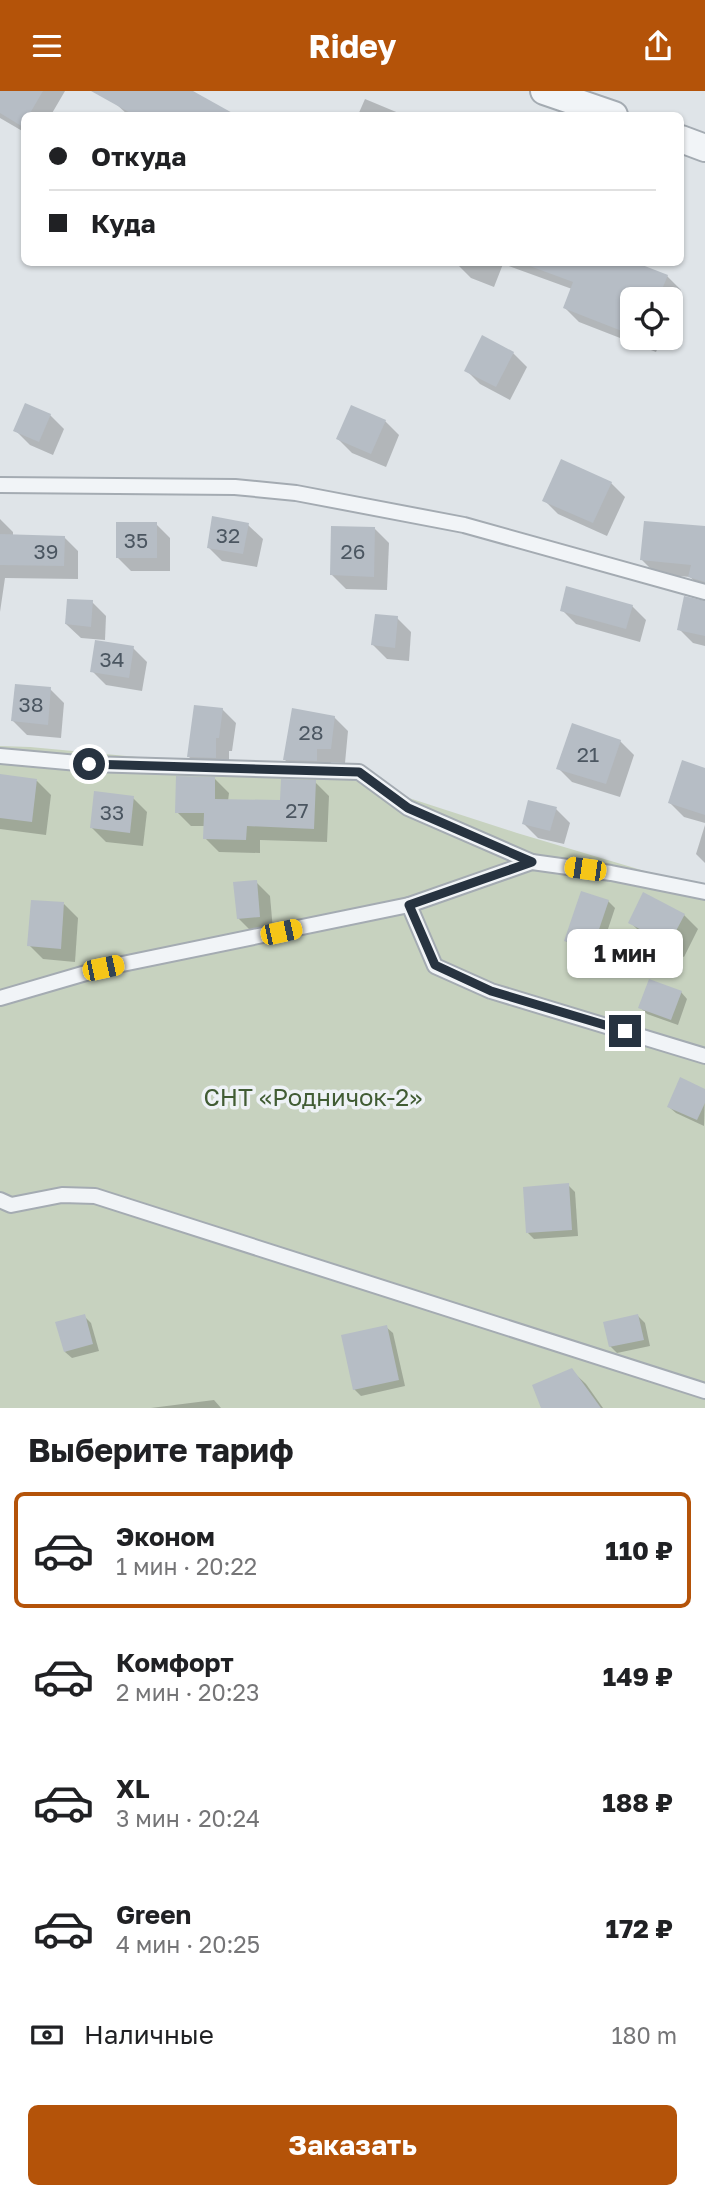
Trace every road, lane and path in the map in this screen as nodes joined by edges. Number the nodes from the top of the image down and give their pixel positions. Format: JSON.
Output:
{"nodes":[{"id":1,"x":544,"y":91,"type":"edge"},
{"id":2,"x":605,"y":112,"type":"edge"},
{"id":3,"x":684,"y":140,"type":"edge"},
{"id":4,"x":705,"y":148,"type":"edge"},
{"id":5,"x":0,"y":485,"type":"edge"},
{"id":6,"x":705,"y":592,"type":"edge"},
{"id":7,"x":0,"y":756,"type":"edge"},
{"id":8,"x":532,"y":862,"type":"junction"},
{"id":9,"x":705,"y":892,"type":"edge"},
{"id":10,"x":409,"y":905,"type":"junction"},
{"id":11,"x":0,"y":998,"type":"edge"},
{"id":12,"x":705,"y":1056,"type":"edge"},
{"id":13,"x":0,"y":1200,"type":"edge"},
{"id":14,"x":705,"y":1391,"type":"edge"}],
"edges":[{"from":1,"to":2,"type":"street"},
{"from":3,"to":4,"type":"street"},
{"from":5,"to":6,"type":"lane"},
{"from":7,"to":8,"type":"lane"},
{"from":8,"to":9,"type":"lane"},
{"from":8,"to":10,"type":"lane"},
{"from":10,"to":11,"type":"lane"},
{"from":10,"to":12,"type":"lane"},
{"from":13,"to":14,"type":"lane"}]}
